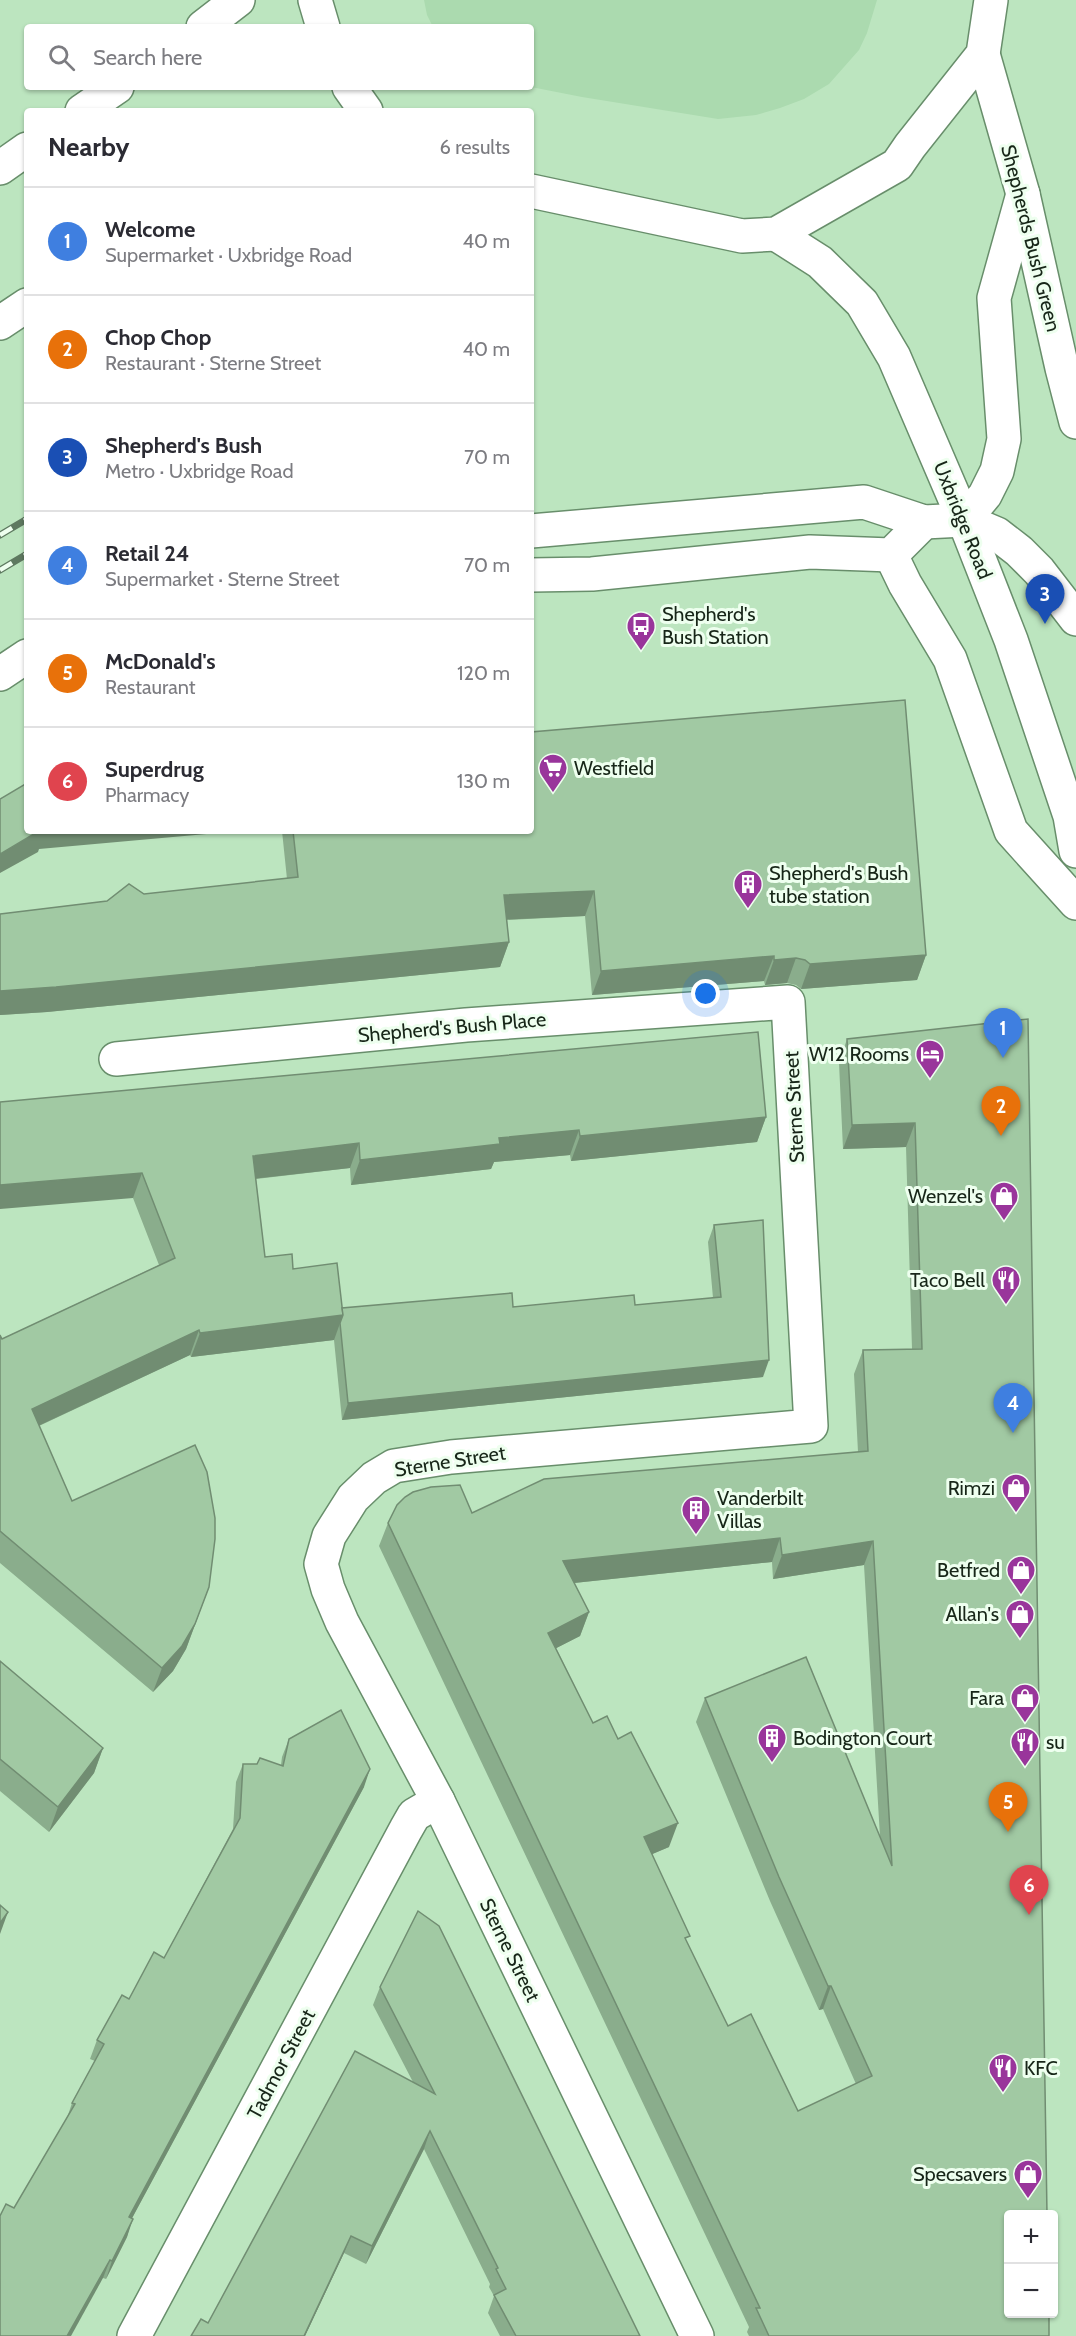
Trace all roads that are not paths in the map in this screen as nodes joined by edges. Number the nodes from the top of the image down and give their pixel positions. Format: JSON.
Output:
{"nodes":[{"id":1,"x":238,"y":0,"type":"edge"},
{"id":2,"x":315,"y":0,"type":"edge"},
{"id":3,"x":991,"y":0,"type":"edge"},
{"id":4,"x":207,"y":24,"type":"edge"},
{"id":5,"x":322,"y":24,"type":"edge"},
{"id":6,"x":983,"y":54,"type":"junction"},
{"id":7,"x":113,"y":90,"type":"edge"},
{"id":8,"x":352,"y":90,"type":"edge"},
{"id":9,"x":86,"y":108,"type":"edge"},
{"id":10,"x":364,"y":108,"type":"edge"},
{"id":11,"x":24,"y":151,"type":"edge"},
{"id":12,"x":0,"y":168,"type":"edge"},
{"id":13,"x":534,"y":192,"type":"edge"},
{"id":14,"x":1023,"y":194,"type":"junction"},
{"id":15,"x":776,"y":234,"type":"junction"},
{"id":16,"x":24,"y":307,"type":"edge"},
{"id":17,"x":0,"y":322,"type":"edge"},
{"id":18,"x":1076,"y":422,"type":"edge"},
{"id":19,"x":964,"y":520,"type":"junction"},
{"id":20,"x":924,"y":522,"type":"junction"},
{"id":21,"x":534,"y":531,"type":"edge"},
{"id":22,"x":891,"y":555,"type":"junction"},
{"id":23,"x":534,"y":575,"type":"edge"},
{"id":24,"x":1076,"y":618,"type":"edge"},
{"id":25,"x":24,"y":658,"type":"edge"},
{"id":26,"x":0,"y":674,"type":"edge"},
{"id":27,"x":1076,"y":851,"type":"edge"},
{"id":28,"x":1076,"y":903,"type":"edge"},
{"id":29,"x":788,"y":1002,"type":"joint"},
{"id":30,"x":116,"y":1059,"type":"dead end"},
{"id":31,"x":438,"y":1802,"type":"junction"},
{"id":32,"x":134,"y":2336,"type":"edge"},
{"id":33,"x":697,"y":2336,"type":"edge"}],
"edges":[{"from":1,"to":4,"type":"main road"},
{"from":2,"to":5,"type":"main road"},
{"from":3,"to":6,"type":"main road"},
{"from":6,"to":14,"type":"main road","name":"Shepherds Bush Green"},
{"from":6,"to":15,"type":"main road"},
{"from":7,"to":9,"type":"main road"},
{"from":8,"to":10,"type":"main road"},
{"from":11,"to":12,"type":"main road"},
{"from":13,"to":15,"type":"main road"},
{"from":14,"to":18,"type":"main road","name":"Shepherds Bush Green"},
{"from":14,"to":19,"type":"main road"},
{"from":15,"to":19,"type":"main road","name":"Uxbridge Road"},
{"from":16,"to":17,"type":"main road"},
{"from":19,"to":20,"type":"main road"},
{"from":19,"to":24,"type":"main road"},
{"from":19,"to":27,"type":"main road","name":"Uxbridge Road"},
{"from":20,"to":21,"type":"main road"},
{"from":20,"to":22,"type":"main road"},
{"from":22,"to":23,"type":"main road"},
{"from":22,"to":28,"type":"main road"},
{"from":25,"to":26,"type":"main road"},
{"from":29,"to":30,"type":"main road","name":"Shepherd's Bush Place"},
{"from":29,"to":31,"type":"main road","name":"Sterne Street"},
{"from":31,"to":32,"type":"main road","name":"Tadmor Street"},
{"from":31,"to":33,"type":"main road","name":"Sterne Street"}]}
